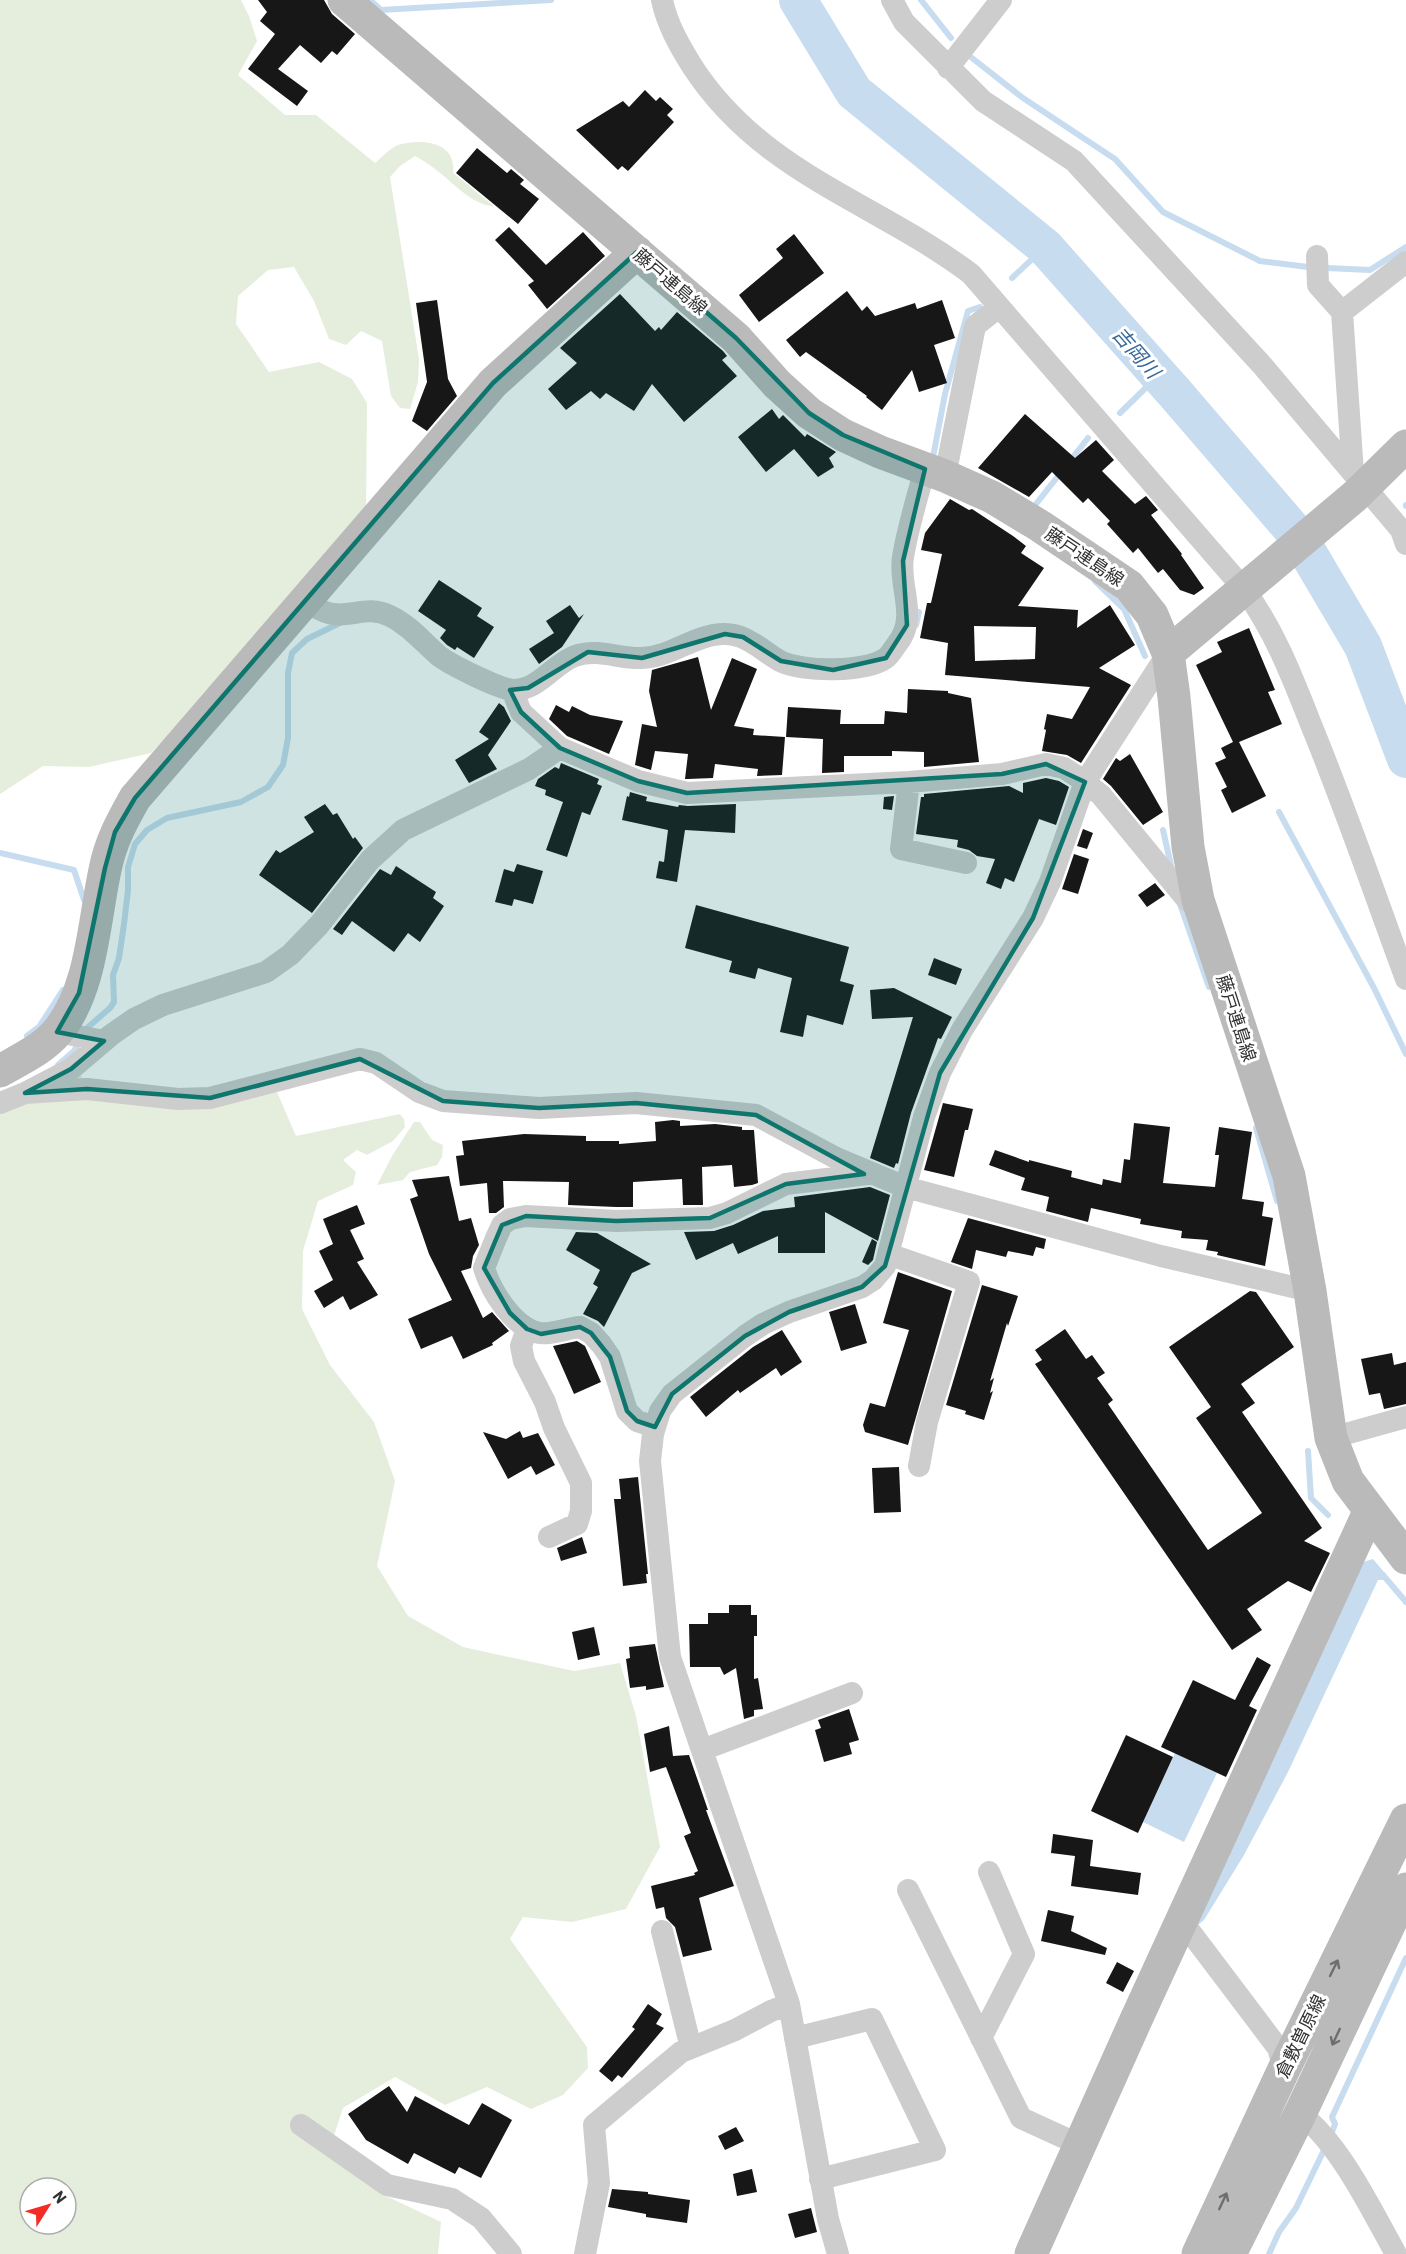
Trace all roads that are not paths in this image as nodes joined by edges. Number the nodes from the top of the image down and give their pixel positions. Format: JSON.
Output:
{"nodes":[{"id":1,"x":344,"y":0,"type":"edge"},
{"id":2,"x":662,"y":0,"type":"edge"},
{"id":3,"x":892,"y":0,"type":"edge"},
{"id":4,"x":1001,"y":0,"type":"edge"},
{"id":5,"x":948,"y":68,"type":"junction"},
{"id":6,"x":637,"y":252,"type":"junction"},
{"id":7,"x":1317,"y":256,"type":"dead end"},
{"id":8,"x":1406,"y":262,"type":"edge"},
{"id":9,"x":999,"y":307,"type":"junction"},
{"id":10,"x":1342,"y":312,"type":"junction"},
{"id":11,"x":1406,"y":446,"type":"edge"},
{"id":12,"x":935,"y":472,"type":"junction"},
{"id":13,"x":1357,"y":486,"type":"junction"},
{"id":14,"x":1404,"y":537,"type":"edge"},
{"id":15,"x":1248,"y":586,"type":"junction"},
{"id":16,"x":304,"y":601,"type":"junction"},
{"id":17,"x":1168,"y":653,"type":"junction"},
{"id":18,"x":514,"y":695,"type":"junction"},
{"id":19,"x":560,"y":748,"type":"junction"},
{"id":20,"x":909,"y":782,"type":"junction"},
{"id":21,"x":1085,"y":783,"type":"junction"},
{"id":22,"x":966,"y":863,"type":"dead end"},
{"id":23,"x":1198,"y":900,"type":"junction"},
{"id":24,"x":1406,"y":979,"type":"edge"},
{"id":25,"x":81,"y":1037,"type":"junction"},
{"id":26,"x":0,"y":1071,"type":"edge"},
{"id":27,"x":25,"y":1093,"type":"junction"},
{"id":28,"x":0,"y":1103,"type":"edge"},
{"id":29,"x":872,"y":1173,"type":"junction"},
{"id":30,"x":905,"y":1187,"type":"junction"},
{"id":31,"x":888,"y":1254,"type":"junction"},
{"id":32,"x":1310,"y":1291,"type":"junction"},
{"id":33,"x":527,"y":1329,"type":"junction"},
{"id":34,"x":1406,"y":1417,"type":"edge"},
{"id":35,"x":655,"y":1427,"type":"junction"},
{"id":36,"x":1331,"y":1438,"type":"junction"},
{"id":37,"x":919,"y":1466,"type":"dead end"},
{"id":38,"x":1369,"y":1512,"type":"junction"},
{"id":39,"x":549,"y":1537,"type":"dead end"},
{"id":40,"x":1406,"y":1558,"type":"edge"},
{"id":41,"x":852,"y":1693,"type":"dead end"},
{"id":42,"x":702,"y":1750,"type":"junction"},
{"id":43,"x":1406,"y":1820,"type":"edge"},
{"id":44,"x":989,"y":1872,"type":"dead end"},
{"id":45,"x":1406,"y":1889,"type":"edge"},
{"id":46,"x":908,"y":1890,"type":"dead end"},
{"id":47,"x":1188,"y":1930,"type":"junction"},
{"id":48,"x":662,"y":1932,"type":"dead end"},
{"id":49,"x":789,"y":2004,"type":"junction"},
{"id":50,"x":795,"y":2038,"type":"junction"},
{"id":51,"x":981,"y":2038,"type":"junction"},
{"id":52,"x":691,"y":2048,"type":"junction"},
{"id":53,"x":1284,"y":2069,"type":"junction"},
{"id":54,"x":1300,"y":2114,"type":"junction"},
{"id":55,"x":301,"y":2125,"type":"dead end"},
{"id":56,"x":1080,"y":2145,"type":"junction"},
{"id":57,"x":820,"y":2179,"type":"junction"},
{"id":58,"x":512,"y":2254,"type":"edge"},
{"id":59,"x":585,"y":2254,"type":"edge"},
{"id":60,"x":838,"y":2254,"type":"edge"},
{"id":61,"x":1031,"y":2254,"type":"edge"},
{"id":62,"x":1198,"y":2254,"type":"edge"},
{"id":63,"x":1230,"y":2254,"type":"edge"},
{"id":64,"x":1395,"y":2254,"type":"edge"}],
"edges":[{"from":1,"to":6,"type":"street","name":"藤戸連島線"},
{"from":2,"to":9,"type":"street"},
{"from":3,"to":5,"type":"street"},
{"from":4,"to":5,"type":"street"},
{"from":5,"to":13,"type":"street"},
{"from":6,"to":12,"type":"street","name":"藤戸連島線"},
{"from":6,"to":16,"type":"street"},
{"from":7,"to":10,"type":"street"},
{"from":8,"to":10,"type":"street"},
{"from":9,"to":12,"type":"street"},
{"from":9,"to":15,"type":"street"},
{"from":10,"to":13,"type":"street"},
{"from":11,"to":13,"type":"street"},
{"from":12,"to":17,"type":"street","name":"藤戸連島線"},
{"from":12,"to":18,"type":"street"},
{"from":13,"to":14,"type":"street"},
{"from":13,"to":15,"type":"street"},
{"from":15,"to":17,"type":"street"},
{"from":15,"to":24,"type":"street"},
{"from":16,"to":18,"type":"street"},
{"from":16,"to":25,"type":"street"},
{"from":17,"to":21,"type":"street"},
{"from":17,"to":23,"type":"street","name":"藤戸連島線"},
{"from":18,"to":19,"type":"street"},
{"from":19,"to":20,"type":"street"},
{"from":19,"to":25,"type":"street"},
{"from":20,"to":21,"type":"street"},
{"from":20,"to":22,"type":"street"},
{"from":21,"to":23,"type":"street"},
{"from":21,"to":30,"type":"street"},
{"from":23,"to":32,"type":"street","name":"藤戸連島線"},
{"from":25,"to":26,"type":"street"},
{"from":25,"to":27,"type":"street"},
{"from":27,"to":28,"type":"street"},
{"from":27,"to":29,"type":"street"},
{"from":29,"to":30,"type":"street"},
{"from":29,"to":33,"type":"street"},
{"from":30,"to":31,"type":"street"},
{"from":30,"to":32,"type":"street"},
{"from":31,"to":35,"type":"street"},
{"from":31,"to":37,"type":"street"},
{"from":32,"to":36,"type":"street","name":"藤戸連島線"},
{"from":33,"to":35,"type":"street"},
{"from":33,"to":39,"type":"street"},
{"from":34,"to":36,"type":"street"},
{"from":35,"to":42,"type":"street"},
{"from":36,"to":38,"type":"street","name":"藤戸連島線"},
{"from":38,"to":40,"type":"street","name":"藤戸連島線"},
{"from":38,"to":47,"type":"street"},
{"from":41,"to":42,"type":"street"},
{"from":42,"to":49,"type":"street"},
{"from":53,"to":43,"type":"street","name":"倉敷曽原線","one_way":true},
{"from":44,"to":51,"type":"street"},
{"from":45,"to":54,"type":"street","name":"倉敷曽原線","one_way":true},
{"from":46,"to":51,"type":"street"},
{"from":47,"to":53,"type":"street"},
{"from":47,"to":56,"type":"street"},
{"from":48,"to":52,"type":"street"},
{"from":49,"to":50,"type":"street"},
{"from":49,"to":52,"type":"street"},
{"from":50,"to":57,"type":"street"},
{"from":50,"to":57,"type":"street"},
{"from":51,"to":56,"type":"street"},
{"from":52,"to":59,"type":"street"},
{"from":62,"to":53,"type":"street","name":"倉敷曽原線","one_way":true},
{"from":54,"to":63,"type":"street","name":"倉敷曽原線"},
{"from":54,"to":64,"type":"street"},
{"from":55,"to":58,"type":"street"},
{"from":56,"to":61,"type":"street"},
{"from":57,"to":60,"type":"street"}]}
